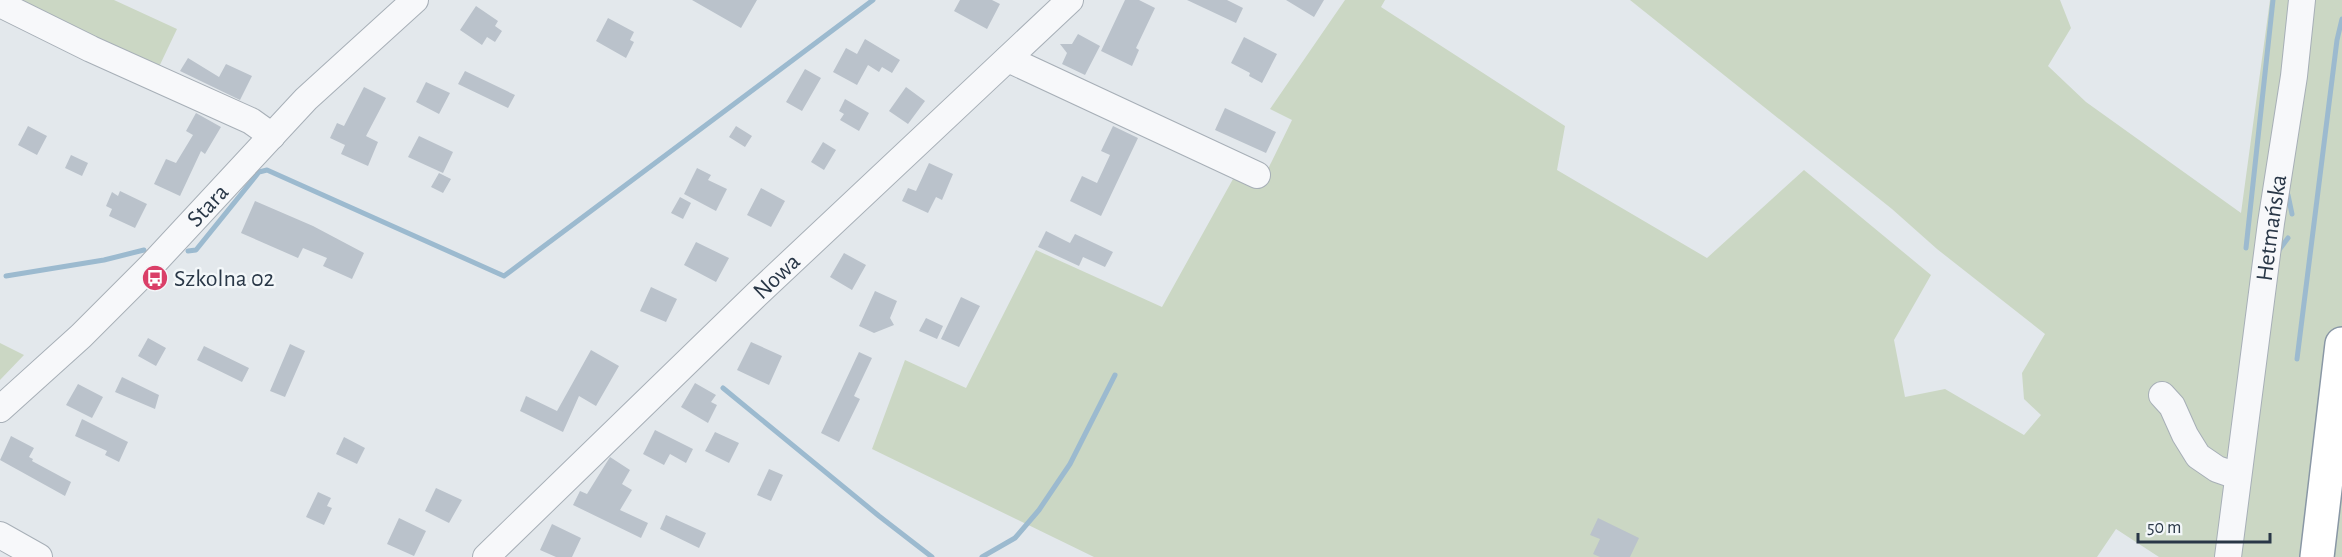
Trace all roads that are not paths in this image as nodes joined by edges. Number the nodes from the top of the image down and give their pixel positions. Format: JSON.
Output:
{"nodes":[{"id":1,"x":415,"y":0,"type":"edge"},
{"id":2,"x":1070,"y":0,"type":"edge"},
{"id":3,"x":2302,"y":0,"type":"edge"},
{"id":4,"x":0,"y":4,"type":"edge"},
{"id":5,"x":1008,"y":59,"type":"junction"},
{"id":6,"x":272,"y":136,"type":"junction"},
{"id":7,"x":1257,"y":175,"type":"dead end"},
{"id":8,"x":2342,"y":344,"type":"edge"},
{"id":9,"x":2162,"y":395,"type":"dead end"},
{"id":10,"x":0,"y":409,"type":"edge"},
{"id":11,"x":2239,"y":467,"type":"junction"},
{"id":12,"x":0,"y":535,"type":"edge"},
{"id":13,"x":492,"y":555,"type":"edge"},
{"id":14,"x":39,"y":557,"type":"edge"},
{"id":15,"x":2228,"y":557,"type":"edge"},
{"id":16,"x":2317,"y":557,"type":"edge"}],
"edges":[{"from":1,"to":6,"type":"street","name":"Stara"},
{"from":2,"to":5,"type":"street","name":"Nowa"},
{"from":3,"to":11,"type":"street","name":"Hetmańska"},
{"from":4,"to":6,"type":"street"},
{"from":5,"to":7,"type":"street"},
{"from":5,"to":13,"type":"street","name":"Nowa"},
{"from":6,"to":10,"type":"street","name":"Stara"},
{"from":8,"to":16,"type":"highway"},
{"from":9,"to":11,"type":"street"},
{"from":11,"to":15,"type":"street","name":"Hetmańska"},
{"from":12,"to":14,"type":"street"}]}
